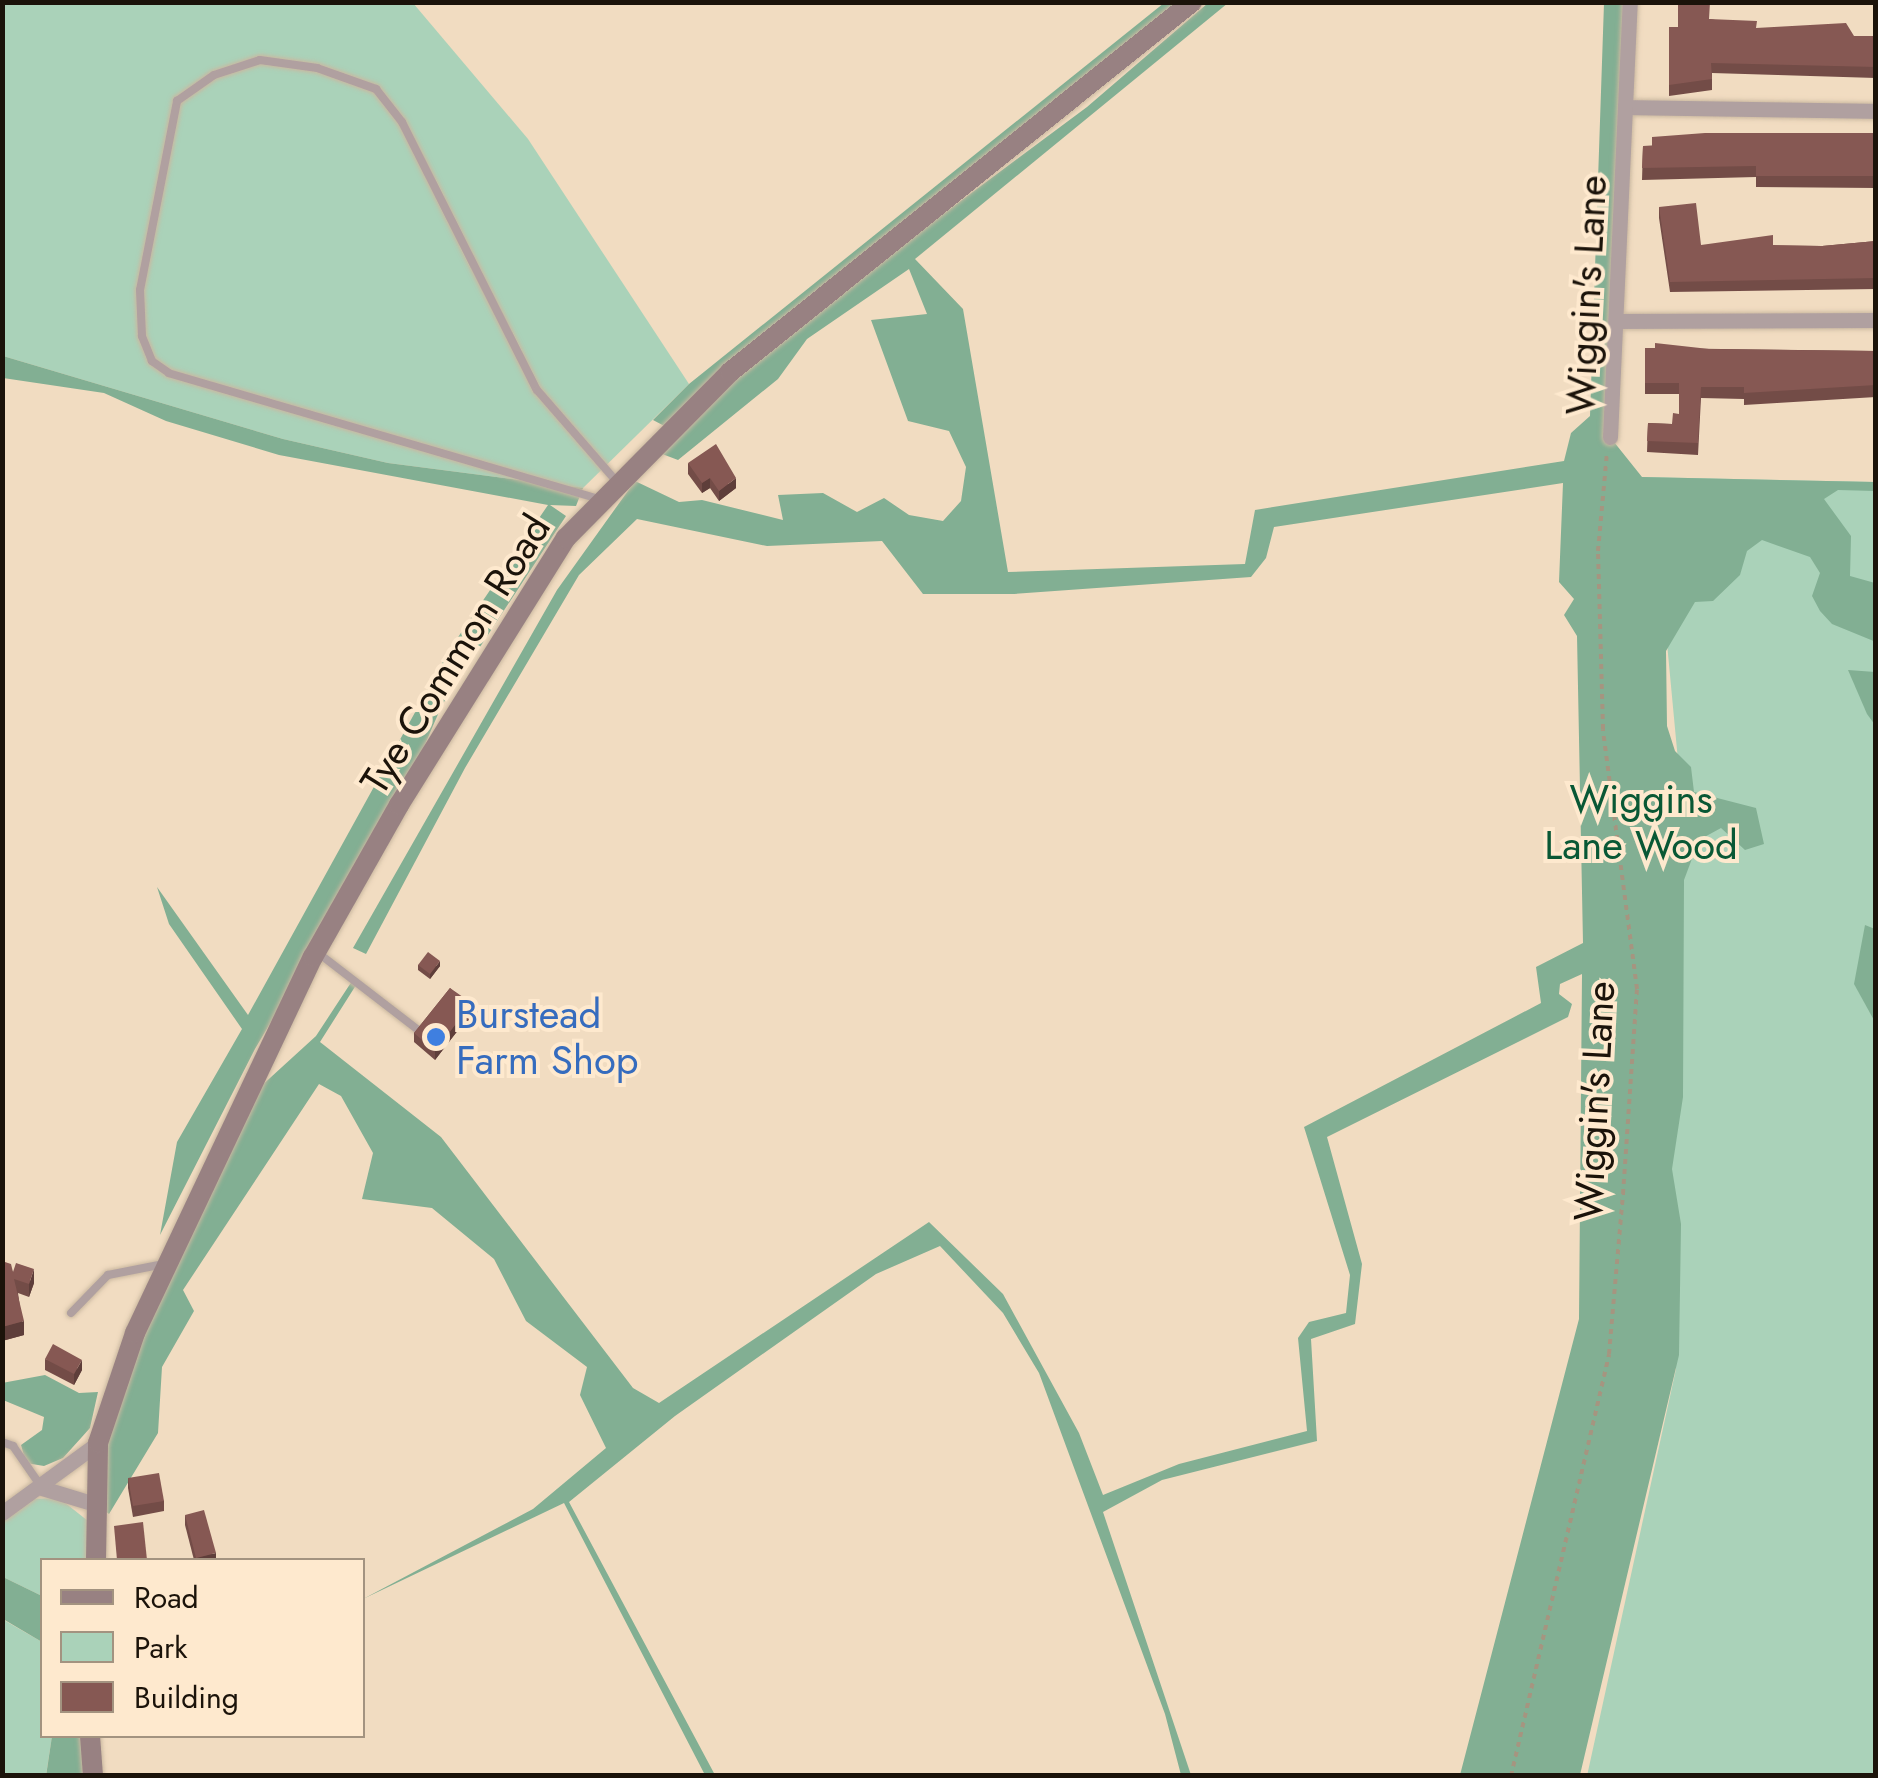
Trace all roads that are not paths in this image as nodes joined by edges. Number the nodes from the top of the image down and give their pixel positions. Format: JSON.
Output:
{"nodes":[{"id":1,"x":1192,"y":2,"type":"edge"},
{"id":2,"x":1630,"y":2,"type":"edge"},
{"id":3,"x":1628,"y":107,"type":"junction"},
{"id":4,"x":1876,"y":112,"type":"edge"},
{"id":5,"x":1876,"y":320,"type":"edge"},
{"id":6,"x":1618,"y":322,"type":"junction"},
{"id":7,"x":1610,"y":437,"type":"road end"},
{"id":8,"x":616,"y":481,"type":"junction"},
{"id":9,"x":599,"y":500,"type":"junction"},
{"id":10,"x":316,"y":952,"type":"junction"},
{"id":11,"x":418,"y":1029,"type":"edge"},
{"id":12,"x":168,"y":1264,"type":"junction"},
{"id":13,"x":71,"y":1313,"type":"dead end"},
{"id":14,"x":2,"y":1442,"type":"edge"},
{"id":15,"x":98,"y":1443,"type":"junction"},
{"id":16,"x":42,"y":1488,"type":"junction"},
{"id":17,"x":98,"y":1505,"type":"junction"},
{"id":18,"x":2,"y":1513,"type":"edge"},
{"id":19,"x":96,"y":1558,"type":"edge"},
{"id":20,"x":90,"y":1738,"type":"edge"},
{"id":21,"x":93,"y":1776,"type":"edge"}],
"edges":[{"from":1,"to":8,"type":"street","name":"Tye Common Road"},
{"from":2,"to":3,"type":"street","name":"Wiggin's Lane"},
{"from":3,"to":4,"type":"street"},
{"from":3,"to":6,"type":"street","name":"Wiggin's Lane"},
{"from":5,"to":6,"type":"street"},
{"from":6,"to":7,"type":"street","name":"Wiggin's Lane"},
{"from":8,"to":9,"type":"street","name":"Tye Common Road"},
{"from":8,"to":9,"type":"lane"},
{"from":9,"to":10,"type":"street","name":"Tye Common Road"},
{"from":10,"to":11,"type":"lane"},
{"from":10,"to":12,"type":"street","name":"Tye Common Road"},
{"from":12,"to":13,"type":"lane"},
{"from":12,"to":15,"type":"street","name":"Tye Common Road"},
{"from":14,"to":16,"type":"lane"},
{"from":15,"to":16,"type":"street"},
{"from":15,"to":17,"type":"street","name":"Tye Common Road"},
{"from":16,"to":17,"type":"street"},
{"from":16,"to":18,"type":"street"},
{"from":17,"to":19,"type":"street","name":"Tye Common Road"},
{"from":20,"to":21,"type":"street"}]}
